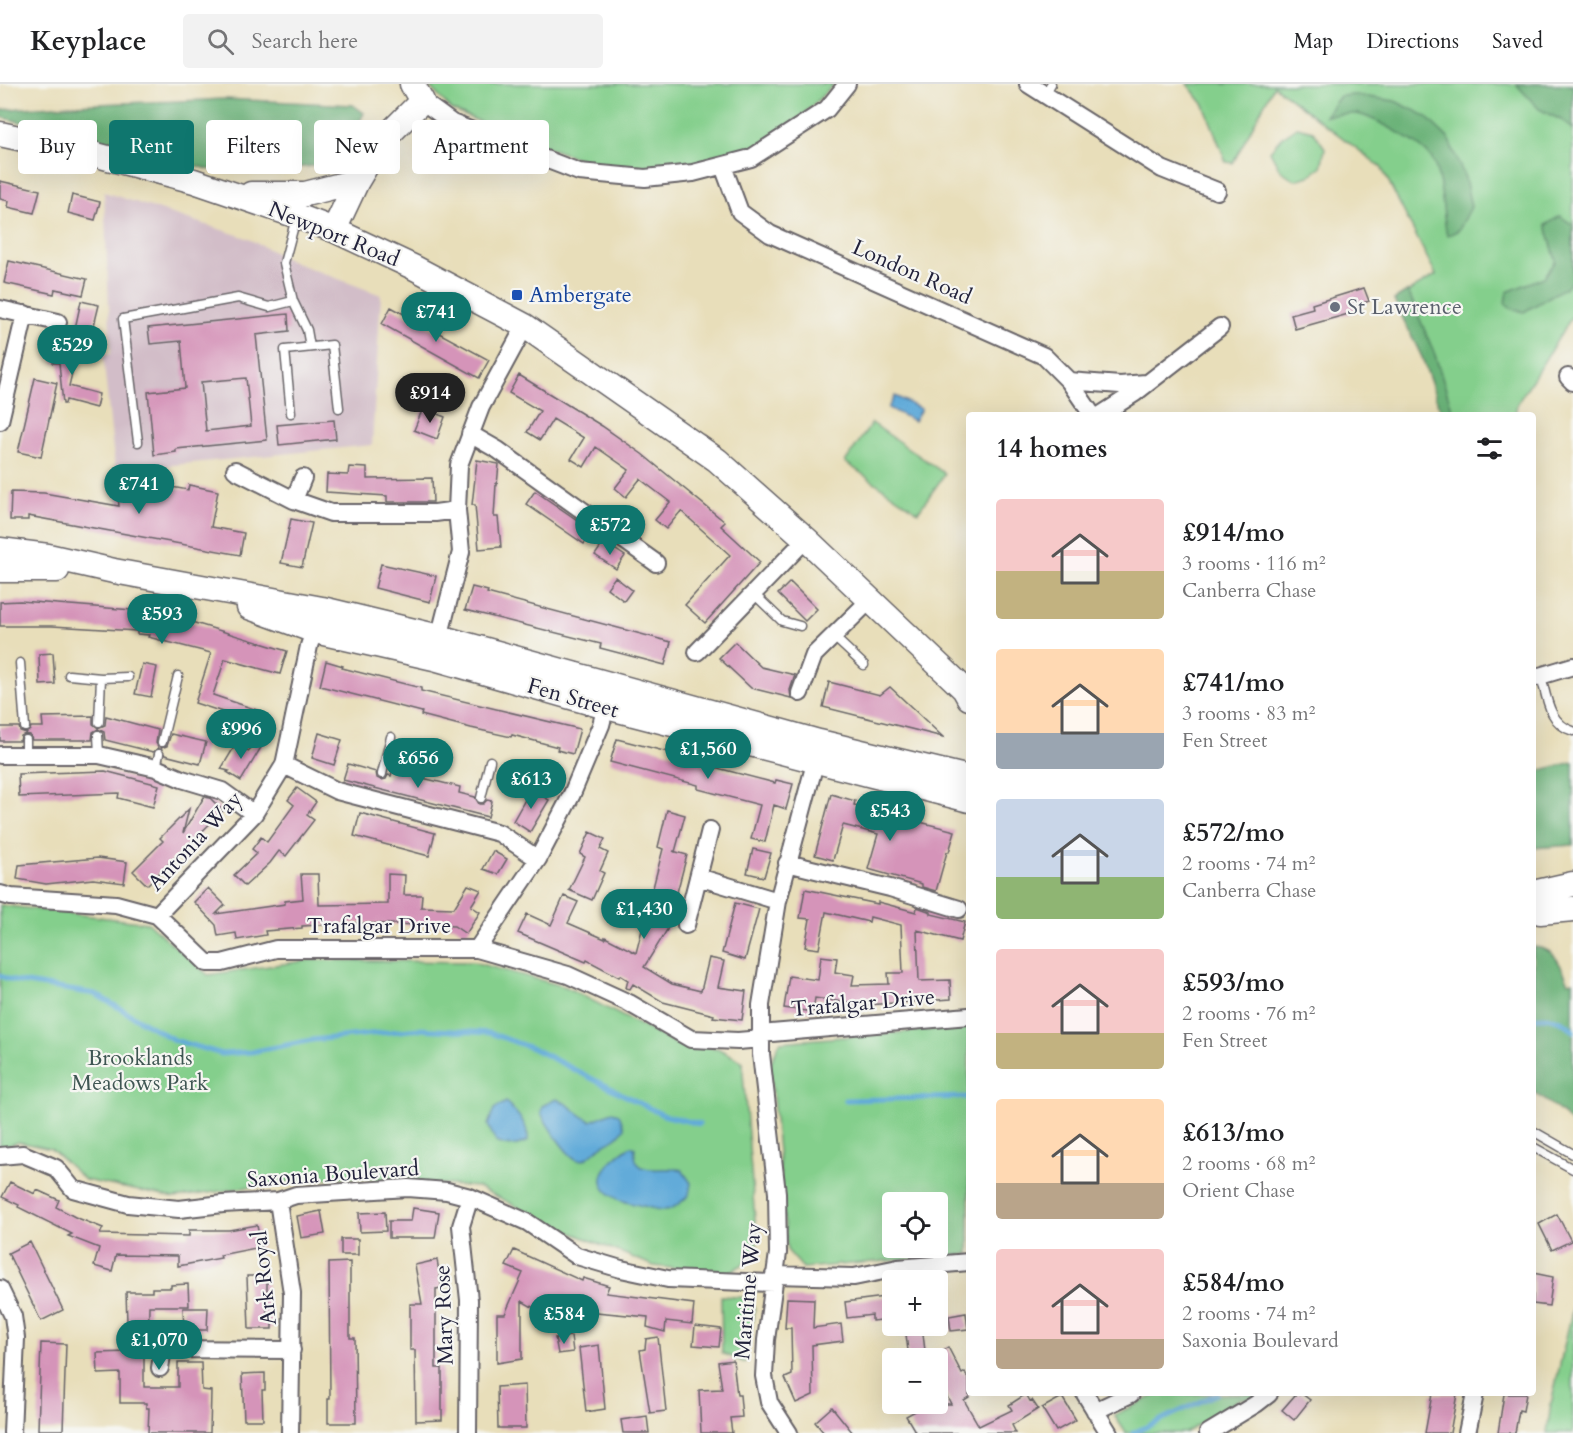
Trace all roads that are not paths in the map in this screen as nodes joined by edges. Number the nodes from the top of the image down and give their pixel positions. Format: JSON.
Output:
{"nodes":[{"id":1,"x":847,"y":84,"type":"edge"},
{"id":2,"x":1028,"y":84,"type":"edge"},
{"id":3,"x":1048,"y":89,"type":"edge"},
{"id":4,"x":417,"y":92,"type":"edge"},
{"id":5,"x":0,"y":134,"type":"edge"},
{"id":6,"x":723,"y":166,"type":"junction"},
{"id":7,"x":357,"y":181,"type":"junction"},
{"id":8,"x":1217,"y":191,"type":"dead end"},
{"id":9,"x":230,"y":193,"type":"junction"},
{"id":10,"x":297,"y":216,"type":"junction"},
{"id":11,"x":334,"y":230,"type":"junction"},
{"id":12,"x":293,"y":301,"type":"junction"},
{"id":13,"x":0,"y":309,"type":"edge"},
{"id":14,"x":25,"y":314,"type":"junction"},
{"id":15,"x":58,"y":322,"type":"dead end"},
{"id":16,"x":525,"y":326,"type":"junction"},
{"id":17,"x":1220,"y":327,"type":"dead end"},
{"id":18,"x":310,"y":347,"type":"junction"},
{"id":19,"x":1069,"y":381,"type":"junction"},
{"id":20,"x":1146,"y":383,"type":"junction"},
{"id":21,"x":339,"y":408,"type":"dead end"},
{"id":22,"x":291,"y":412,"type":"dead end"},
{"id":23,"x":1090,"y":412,"type":"edge"},
{"id":24,"x":1105,"y":412,"type":"edge"},
{"id":25,"x":0,"y":422,"type":"edge"},
{"id":26,"x":470,"y":434,"type":"junction"},
{"id":27,"x":138,"y":442,"type":"dead end"},
{"id":28,"x":235,"y":471,"type":"dead end"},
{"id":29,"x":303,"y":478,"type":"dead end"},
{"id":30,"x":294,"y":500,"type":"junction"},
{"id":31,"x":457,"y":510,"type":"junction"},
{"id":32,"x":806,"y":539,"type":"junction"},
{"id":33,"x":0,"y":550,"type":"edge"},
{"id":34,"x":656,"y":563,"type":"dead end"},
{"id":35,"x":0,"y":570,"type":"edge"},
{"id":36,"x":114,"y":571,"type":"junction"},
{"id":37,"x":754,"y":594,"type":"junction"},
{"id":38,"x":870,"y":600,"type":"junction"},
{"id":39,"x":318,"y":620,"type":"junction"},
{"id":40,"x":800,"y":626,"type":"dead end"},
{"id":41,"x":833,"y":636,"type":"junction"},
{"id":42,"x":437,"y":647,"type":"junction"},
{"id":43,"x":697,"y":652,"type":"dead end"},
{"id":44,"x":20,"y":663,"type":"dead end"},
{"id":45,"x":864,"y":665,"type":"dead end"},
{"id":46,"x":1573,"y":666,"type":"edge"},
{"id":47,"x":69,"y":675,"type":"dead end"},
{"id":48,"x":177,"y":676,"type":"dead end"},
{"id":49,"x":128,"y":677,"type":"dead end"},
{"id":50,"x":1537,"y":677,"type":"edge"},
{"id":51,"x":101,"y":678,"type":"junction"},
{"id":52,"x":611,"y":683,"type":"junction"},
{"id":53,"x":800,"y":693,"type":"dead end"},
{"id":54,"x":966,"y":693,"type":"edge"},
{"id":55,"x":606,"y":707,"type":"junction"},
{"id":56,"x":99,"y":722,"type":"dead end"},
{"id":57,"x":25,"y":727,"type":"dead end"},
{"id":58,"x":1573,"y":731,"type":"edge"},
{"id":59,"x":98,"y":735,"type":"dead end"},
{"id":60,"x":391,"y":737,"type":"dead end"},
{"id":61,"x":162,"y":742,"type":"dead end"},
{"id":62,"x":818,"y":751,"type":"junction"},
{"id":63,"x":0,"y":755,"type":"edge"},
{"id":64,"x":99,"y":756,"type":"junction"},
{"id":65,"x":490,"y":761,"type":"dead end"},
{"id":66,"x":284,"y":765,"type":"junction"},
{"id":67,"x":382,"y":774,"type":"dead end"},
{"id":68,"x":966,"y":789,"type":"edge"},
{"id":69,"x":481,"y":798,"type":"dead end"},
{"id":70,"x":254,"y":814,"type":"junction"},
{"id":71,"x":710,"y":830,"type":"dead end"},
{"id":72,"x":538,"y":859,"type":"junction"},
{"id":73,"x":787,"y":863,"type":"junction"},
{"id":74,"x":698,"y":877,"type":"junction"},
{"id":75,"x":1573,"y":884,"type":"edge"},
{"id":76,"x":1536,"y":892,"type":"edge"},
{"id":77,"x":0,"y":894,"type":"edge"},
{"id":78,"x":778,"y":901,"type":"junction"},
{"id":79,"x":959,"y":909,"type":"dead end"},
{"id":80,"x":1573,"y":909,"type":"edge"},
{"id":81,"x":1536,"y":910,"type":"edge"},
{"id":82,"x":157,"y":915,"type":"junction"},
{"id":83,"x":686,"y":925,"type":"dead end"},
{"id":84,"x":477,"y":949,"type":"junction"},
{"id":85,"x":966,"y":1016,"type":"edge"},
{"id":86,"x":761,"y":1037,"type":"junction"},
{"id":87,"x":1536,"y":1133,"type":"edge"},
{"id":88,"x":1536,"y":1149,"type":"edge"},
{"id":89,"x":1573,"y":1154,"type":"edge"},
{"id":90,"x":0,"y":1155,"type":"edge"},
{"id":91,"x":1573,"y":1169,"type":"edge"},
{"id":92,"x":470,"y":1197,"type":"junction"},
{"id":93,"x":278,"y":1202,"type":"junction"},
{"id":94,"x":966,"y":1262,"type":"edge"},
{"id":95,"x":773,"y":1279,"type":"junction"},
{"id":96,"x":0,"y":1289,"type":"edge"},
{"id":97,"x":292,"y":1350,"type":"junction"},
{"id":98,"x":160,"y":1368,"type":"dead end"},
{"id":99,"x":1086,"y":1396,"type":"edge"},
{"id":100,"x":1127,"y":1396,"type":"edge"},
{"id":101,"x":1266,"y":1396,"type":"edge"},
{"id":102,"x":1475,"y":1396,"type":"edge"},
{"id":103,"x":1095,"y":1411,"type":"junction"},
{"id":104,"x":12,"y":1433,"type":"edge"},
{"id":105,"x":290,"y":1433,"type":"edge"},
{"id":106,"x":468,"y":1433,"type":"edge"},
{"id":107,"x":789,"y":1433,"type":"edge"},
{"id":108,"x":1109,"y":1433,"type":"edge"},
{"id":109,"x":1208,"y":1433,"type":"edge"},
{"id":110,"x":1467,"y":1433,"type":"edge"}],
"edges":[{"from":1,"to":6,"type":"street"},
{"from":2,"to":3,"type":"street"},
{"from":3,"to":8,"type":"street"},
{"from":4,"to":6,"type":"street"},
{"from":4,"to":7,"type":"street"},
{"from":5,"to":9,"type":"street","name":"Newport Road"},
{"from":6,"to":19,"type":"street","name":"London Road"},
{"from":7,"to":9,"type":"street"},
{"from":7,"to":11,"type":"street"},
{"from":9,"to":10,"type":"street","name":"Newport Road"},
{"from":10,"to":11,"type":"street","name":"Newport Road"},
{"from":10,"to":12,"type":"lane"},
{"from":11,"to":16,"type":"street","name":"Newport Road"},
{"from":12,"to":18,"type":"lane"},
{"from":12,"to":27,"type":"lane"},
{"from":13,"to":14,"type":"street"},
{"from":14,"to":15,"type":"street"},
{"from":14,"to":25,"type":"street"},
{"from":16,"to":26,"type":"street"},
{"from":16,"to":32,"type":"street","name":"Newport Road"},
{"from":17,"to":20,"type":"street"},
{"from":18,"to":21,"type":"lane"},
{"from":18,"to":22,"type":"lane"},
{"from":19,"to":20,"type":"street"},
{"from":19,"to":23,"type":"street","name":"London Road"},
{"from":20,"to":24,"type":"street"},
{"from":26,"to":31,"type":"street"},
{"from":26,"to":34,"type":"street"},
{"from":28,"to":30,"type":"street"},
{"from":29,"to":30,"type":"street"},
{"from":30,"to":31,"type":"street"},
{"from":31,"to":42,"type":"street"},
{"from":32,"to":37,"type":"street"},
{"from":32,"to":38,"type":"street","name":"Newport Road"},
{"from":33,"to":36,"type":"street","name":"Fen Street"},
{"from":35,"to":36,"type":"street","name":"Fen Street"},
{"from":36,"to":39,"type":"street","name":"Fen Street"},
{"from":37,"to":40,"type":"lane"},
{"from":37,"to":43,"type":"street"},
{"from":38,"to":41,"type":"street"},
{"from":38,"to":54,"type":"street","name":"Newport Road"},
{"from":39,"to":42,"type":"street","name":"Fen Street"},
{"from":39,"to":66,"type":"street","name":"Antonia Way"},
{"from":41,"to":45,"type":"lane"},
{"from":41,"to":53,"type":"street"},
{"from":42,"to":52,"type":"street","name":"Fen Street"},
{"from":42,"to":55,"type":"street","name":"Fen Street"},
{"from":44,"to":57,"type":"lane"},
{"from":46,"to":50,"type":"street"},
{"from":47,"to":51,"type":"lane"},
{"from":48,"to":61,"type":"lane"},
{"from":49,"to":51,"type":"lane"},
{"from":50,"to":58,"type":"lane"},
{"from":51,"to":56,"type":"lane"},
{"from":52,"to":55,"type":"street"},
{"from":52,"to":62,"type":"street","name":"Fen Street"},
{"from":55,"to":62,"type":"street","name":"Fen Street"},
{"from":55,"to":72,"type":"street"},
{"from":59,"to":64,"type":"lane"},
{"from":60,"to":67,"type":"lane"},
{"from":62,"to":68,"type":"street","name":"Fen Street"},
{"from":62,"to":73,"type":"street","name":"Maritime Way"},
{"from":63,"to":64,"type":"street"},
{"from":64,"to":70,"type":"street"},
{"from":65,"to":69,"type":"lane"},
{"from":66,"to":70,"type":"street","name":"Antonia Way"},
{"from":66,"to":72,"type":"street"},
{"from":70,"to":82,"type":"street","name":"Antonia Way"},
{"from":71,"to":74,"type":"street"},
{"from":72,"to":84,"type":"street"},
{"from":73,"to":78,"type":"street","name":"Maritime Way"},
{"from":73,"to":79,"type":"street"},
{"from":74,"to":78,"type":"street"},
{"from":74,"to":83,"type":"street"},
{"from":75,"to":76,"type":"street"},
{"from":77,"to":82,"type":"street","name":"Trafalgar Drive"},
{"from":78,"to":86,"type":"street","name":"Maritime Way"},
{"from":80,"to":81,"type":"street"},
{"from":82,"to":84,"type":"street","name":"Trafalgar Drive"},
{"from":84,"to":86,"type":"street","name":"Trafalgar Drive"},
{"from":85,"to":86,"type":"street","name":"Trafalgar Drive"},
{"from":86,"to":95,"type":"street","name":"Maritime Way"},
{"from":87,"to":89,"type":"lane"},
{"from":88,"to":91,"type":"lane"},
{"from":90,"to":93,"type":"street","name":"Saxonia Boulevard"},
{"from":92,"to":93,"type":"street","name":"Saxonia Boulevard"},
{"from":92,"to":95,"type":"street","name":"Saxonia Boulevard"},
{"from":92,"to":106,"type":"street","name":"Mary Rose"},
{"from":93,"to":97,"type":"street","name":"Ark Royal"},
{"from":94,"to":95,"type":"street","name":"Saxonia Boulevard"},
{"from":95,"to":107,"type":"street","name":"Maritime Way"},
{"from":96,"to":104,"type":"street"},
{"from":97,"to":98,"type":"street","name":"Ark Royal"},
{"from":97,"to":105,"type":"street","name":"Ark Royal"},
{"from":99,"to":103,"type":"street"},
{"from":100,"to":103,"type":"street"},
{"from":101,"to":109,"type":"street"},
{"from":102,"to":110,"type":"street"},
{"from":103,"to":108,"type":"street"}]}
